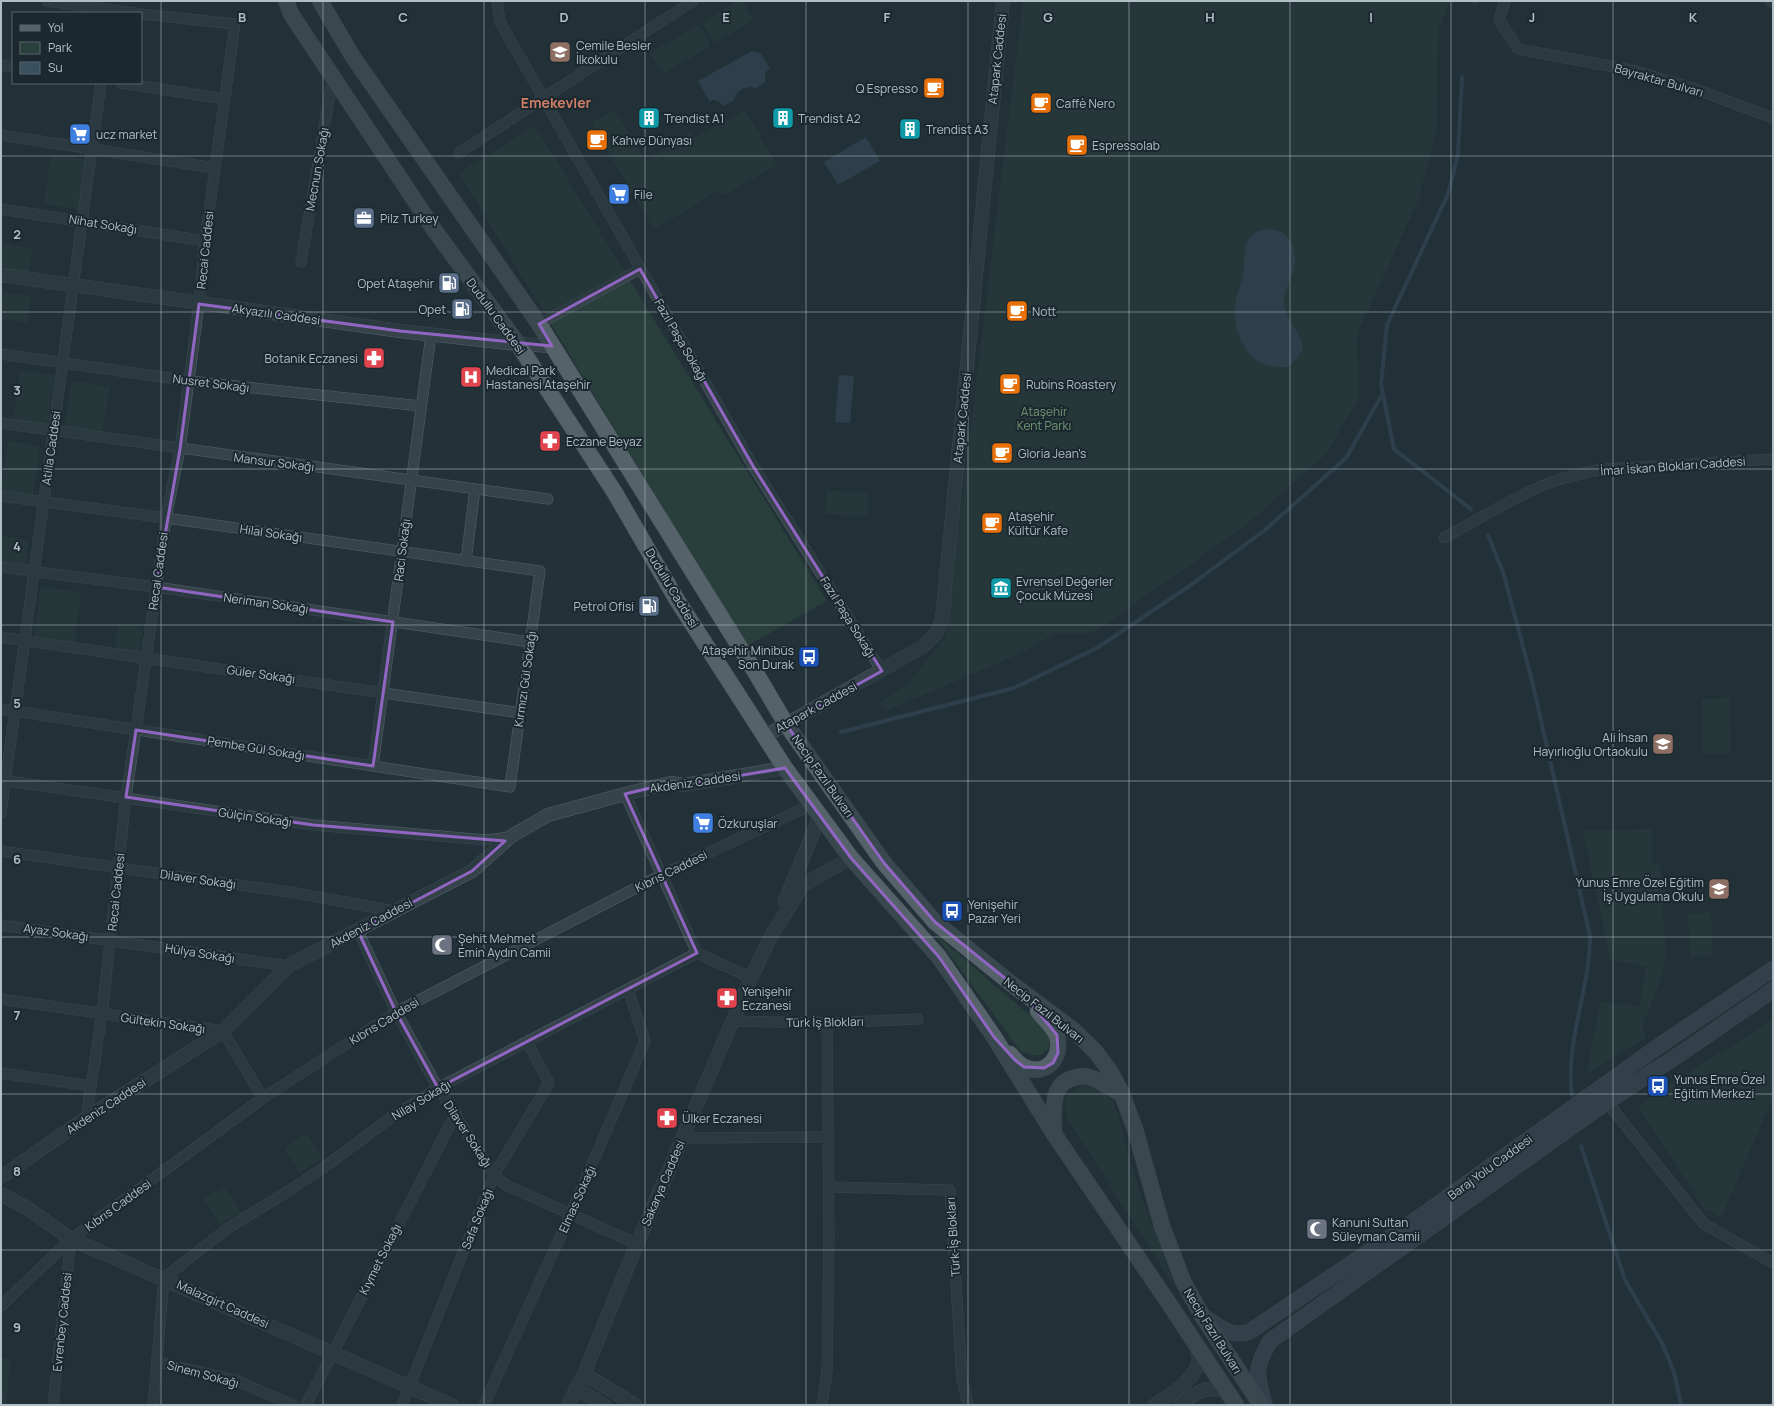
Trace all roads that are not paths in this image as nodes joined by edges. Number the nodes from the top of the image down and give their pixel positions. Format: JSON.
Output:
{"nodes":[{"id":1,"x":47,"y":1,"type":"edge"},
{"id":2,"x":286,"y":1,"type":"edge"},
{"id":3,"x":320,"y":1,"type":"edge"},
{"id":4,"x":497,"y":1,"type":"edge"},
{"id":5,"x":693,"y":1,"type":"edge"},
{"id":6,"x":1003,"y":1,"type":"edge"},
{"id":7,"x":1505,"y":1,"type":"edge"},
{"id":8,"x":111,"y":8,"type":"edge"},
{"id":9,"x":130,"y":12,"type":"edge"},
{"id":10,"x":142,"y":14,"type":"edge"},
{"id":11,"x":1,"y":65,"type":"edge"},
{"id":12,"x":12,"y":67,"type":"edge"},
{"id":13,"x":333,"y":76,"type":"junction"},
{"id":14,"x":101,"y":84,"type":"edge"},
{"id":15,"x":127,"y":84,"type":"edge"},
{"id":16,"x":225,"y":99,"type":"junction"},
{"id":17,"x":543,"y":99,"type":"junction"},
{"id":18,"x":1773,"y":118,"type":"edge"},
{"id":19,"x":1,"y":135,"type":"edge"},
{"id":20,"x":92,"y":149,"type":"junction"},
{"id":21,"x":459,"y":153,"type":"dead end"},
{"id":22,"x":215,"y":168,"type":"junction"},
{"id":23,"x":1,"y":209,"type":"edge"},
{"id":24,"x":82,"y":221,"type":"junction"},
{"id":25,"x":205,"y":241,"type":"junction"},
{"id":26,"x":301,"y":262,"type":"dead end"},
{"id":27,"x":640,"y":269,"type":"junction"},
{"id":28,"x":1,"y":275,"type":"edge"},
{"id":29,"x":73,"y":285,"type":"junction"},
{"id":30,"x":199,"y":304,"type":"junction"},
{"id":31,"x":539,"y":324,"type":"junction"},
{"id":32,"x":431,"y":335,"type":"junction"},
{"id":33,"x":518,"y":344,"type":"junction"},
{"id":34,"x":552,"y":346,"type":"junction"},
{"id":35,"x":1,"y":354,"type":"edge"},
{"id":36,"x":63,"y":363,"type":"junction"},
{"id":37,"x":190,"y":381,"type":"junction"},
{"id":38,"x":421,"y":406,"type":"junction"},
{"id":39,"x":1,"y":423,"type":"edge"},
{"id":40,"x":54,"y":431,"type":"junction"},
{"id":41,"x":180,"y":449,"type":"junction"},
{"id":42,"x":1773,"y":459,"type":"edge"},
{"id":43,"x":411,"y":479,"type":"junction"},
{"id":44,"x":476,"y":488,"type":"junction"},
{"id":45,"x":1,"y":496,"type":"edge"},
{"id":46,"x":548,"y":499,"type":"dead end"},
{"id":47,"x":44,"y":503,"type":"junction"},
{"id":48,"x":166,"y":518,"type":"junction"},
{"id":49,"x":1444,"y":538,"type":"dead end"},
{"id":50,"x":402,"y":552,"type":"junction"},
{"id":51,"x":466,"y":561,"type":"junction"},
{"id":52,"x":1,"y":567,"type":"edge"},
{"id":53,"x":34,"y":571,"type":"junction"},
{"id":54,"x":540,"y":571,"type":"joint"},
{"id":55,"x":156,"y":587,"type":"junction"},
{"id":56,"x":393,"y":622,"type":"junction"},
{"id":57,"x":1,"y":637,"type":"edge"},
{"id":58,"x":25,"y":641,"type":"junction"},
{"id":59,"x":530,"y":642,"type":"junction"},
{"id":60,"x":146,"y":657,"type":"junction"},
{"id":61,"x":882,"y":670,"type":"junction"},
{"id":62,"x":383,"y":692,"type":"junction"},
{"id":63,"x":1,"y":709,"type":"edge"},
{"id":64,"x":15,"y":711,"type":"junction"},
{"id":65,"x":521,"y":713,"type":"junction"},
{"id":66,"x":786,"y":724,"type":"junction"},
{"id":67,"x":136,"y":730,"type":"junction"},
{"id":68,"x":765,"y":736,"type":"junction"},
{"id":69,"x":373,"y":766,"type":"junction"},
{"id":70,"x":785,"y":768,"type":"junction"},
{"id":71,"x":3,"y":780,"type":"edge"},
{"id":72,"x":510,"y":787,"type":"joint"},
{"id":73,"x":625,"y":794,"type":"junction"},
{"id":74,"x":126,"y":797,"type":"junction"},
{"id":75,"x":815,"y":810,"type":"junction"},
{"id":76,"x":1,"y":813,"type":"edge"},
{"id":77,"x":510,"y":837,"type":"junction"},
{"id":78,"x":1,"y":851,"type":"edge"},
{"id":79,"x":851,"y":858,"type":"junction"},
{"id":80,"x":119,"y":868,"type":"junction"},
{"id":81,"x":661,"y":875,"type":"junction"},
{"id":82,"x":394,"y":911,"type":"junction"},
{"id":83,"x":1,"y":925,"type":"edge"},
{"id":84,"x":358,"y":931,"type":"junction"},
{"id":85,"x":771,"y":936,"type":"junction"},
{"id":86,"x":111,"y":940,"type":"junction"},
{"id":87,"x":697,"y":953,"type":"junction"},
{"id":88,"x":288,"y":966,"type":"junction"},
{"id":89,"x":1773,"y":969,"type":"edge"},
{"id":90,"x":751,"y":978,"type":"junction"},
{"id":91,"x":628,"y":989,"type":"junction"},
{"id":92,"x":1773,"y":990,"type":"edge"},
{"id":93,"x":1021,"y":991,"type":"junction"},
{"id":94,"x":1,"y":999,"type":"edge"},
{"id":95,"x":396,"y":1012,"type":"junction"},
{"id":96,"x":102,"y":1014,"type":"junction"},
{"id":97,"x":918,"y":1019,"type":"dead end"},
{"id":98,"x":732,"y":1021,"type":"junction"},
{"id":99,"x":826,"y":1023,"type":"junction"},
{"id":100,"x":223,"y":1031,"type":"junction"},
{"id":101,"x":994,"y":1037,"type":"junction"},
{"id":102,"x":527,"y":1042,"type":"junction"},
{"id":103,"x":1,"y":1073,"type":"edge"},
{"id":104,"x":91,"y":1086,"type":"junction"},
{"id":105,"x":438,"y":1088,"type":"junction"},
{"id":106,"x":1122,"y":1094,"type":"junction"},
{"id":107,"x":263,"y":1098,"type":"junction"},
{"id":108,"x":1607,"y":1102,"type":"junction"},
{"id":109,"x":456,"y":1113,"type":"junction"},
{"id":110,"x":86,"y":1118,"type":"junction"},
{"id":111,"x":1054,"y":1134,"type":"junction"},
{"id":112,"x":682,"y":1138,"type":"junction"},
{"id":113,"x":829,"y":1138,"type":"junction"},
{"id":114,"x":494,"y":1175,"type":"junction"},
{"id":115,"x":1,"y":1177,"type":"edge"},
{"id":116,"x":829,"y":1187,"type":"junction"},
{"id":117,"x":1,"y":1194,"type":"edge"},
{"id":118,"x":571,"y":1213,"type":"junction"},
{"id":119,"x":1410,"y":1224,"type":"junction"},
{"id":120,"x":1419,"y":1236,"type":"junction"},
{"id":121,"x":71,"y":1239,"type":"junction"},
{"id":122,"x":637,"y":1244,"type":"junction"},
{"id":123,"x":1773,"y":1263,"type":"edge"},
{"id":124,"x":164,"y":1278,"type":"junction"},
{"id":125,"x":1,"y":1306,"type":"edge"},
{"id":126,"x":1201,"y":1314,"type":"junction"},
{"id":127,"x":1197,"y":1348,"type":"junction"},
{"id":128,"x":332,"y":1352,"type":"junction"},
{"id":129,"x":158,"y":1362,"type":"junction"},
{"id":130,"x":584,"y":1374,"type":"junction"},
{"id":131,"x":410,"y":1387,"type":"junction"},
{"id":132,"x":576,"y":1388,"type":"junction"},
{"id":133,"x":1225,"y":1391,"type":"junction"},
{"id":134,"x":53,"y":1405,"type":"edge"},
{"id":135,"x":153,"y":1405,"type":"edge"},
{"id":136,"x":293,"y":1405,"type":"edge"},
{"id":137,"x":306,"y":1405,"type":"edge"},
{"id":138,"x":402,"y":1405,"type":"edge"},
{"id":139,"x":451,"y":1405,"type":"edge"},
{"id":140,"x":484,"y":1405,"type":"edge"},
{"id":141,"x":568,"y":1405,"type":"edge"},
{"id":142,"x":604,"y":1405,"type":"edge"},
{"id":143,"x":635,"y":1405,"type":"edge"},
{"id":144,"x":822,"y":1405,"type":"edge"},
{"id":145,"x":968,"y":1405,"type":"edge"},
{"id":146,"x":1155,"y":1405,"type":"edge"},
{"id":147,"x":1180,"y":1405,"type":"edge"},
{"id":148,"x":1236,"y":1405,"type":"edge"},
{"id":149,"x":1260,"y":1405,"type":"edge"},
{"id":150,"x":1265,"y":1405,"type":"edge"}],
"edges":[{"from":1,"to":8,"type":"street"},
{"from":2,"to":13,"type":"main road","name":"Dudullu Caddesi"},
{"from":3,"to":31,"type":"main road"},
{"from":4,"to":17,"type":"street","name":"Fazıl Paşa Sokağı"},
{"from":5,"to":17,"type":"street"},
{"from":6,"to":61,"type":"street","name":"Atapark Caddesi"},
{"from":7,"to":18,"type":"street","name":"Bayraktar Bulvarı"},
{"from":8,"to":9,"type":"street"},
{"from":10,"to":16,"type":"street","name":"Recai Caddesi"},
{"from":11,"to":12,"type":"street"},
{"from":13,"to":26,"type":"street","name":"Mecnun Sokağı"},
{"from":13,"to":33,"type":"main road","name":"Dudullu Caddesi"},
{"from":14,"to":20,"type":"street","name":"Atilla Caddesi"},
{"from":15,"to":16,"type":"street"},
{"from":16,"to":22,"type":"street","name":"Recai Caddesi"},
{"from":17,"to":21,"type":"street"},
{"from":17,"to":27,"type":"street","name":"Fazıl Paşa Sokağı"},
{"from":19,"to":20,"type":"street"},
{"from":20,"to":22,"type":"street"},
{"from":20,"to":24,"type":"street","name":"Atilla Caddesi"},
{"from":22,"to":25,"type":"street","name":"Recai Caddesi"},
{"from":23,"to":24,"type":"street","name":"Nihat Sokağı"},
{"from":24,"to":25,"type":"street","name":"Nihat Sokağı"},
{"from":24,"to":29,"type":"street","name":"Atilla Caddesi"},
{"from":25,"to":30,"type":"street","name":"Recai Caddesi"},
{"from":27,"to":31,"type":"street"},
{"from":27,"to":61,"type":"street","name":"Fazıl Paşa Sokağı"},
{"from":28,"to":29,"type":"street","name":"Akyazılı Caddesi"},
{"from":29,"to":30,"type":"street","name":"Akyazılı Caddesi"},
{"from":29,"to":36,"type":"street","name":"Atilla Caddesi"},
{"from":30,"to":32,"type":"street","name":"Akyazılı Caddesi"},
{"from":30,"to":37,"type":"street","name":"Recai Caddesi"},
{"from":31,"to":34,"type":"main road"},
{"from":32,"to":33,"type":"street","name":"Akyazılı Caddesi"},
{"from":32,"to":38,"type":"street","name":"Raci Sokağı"},
{"from":33,"to":34,"type":"street","name":"Akyazılı Caddesi"},
{"from":33,"to":68,"type":"main road","name":"Dudullu Caddesi"},
{"from":34,"to":66,"type":"main road"},
{"from":35,"to":36,"type":"street","name":"Nusret Sokağı"},
{"from":36,"to":37,"type":"street","name":"Nusret Sokağı"},
{"from":36,"to":40,"type":"street","name":"Atilla Caddesi"},
{"from":37,"to":38,"type":"street","name":"Nusret Sokağı"},
{"from":37,"to":41,"type":"street","name":"Recai Caddesi"},
{"from":38,"to":43,"type":"street","name":"Raci Sokağı"},
{"from":39,"to":40,"type":"street","name":"Mansur Sokağı"},
{"from":40,"to":41,"type":"street","name":"Mansur Sokağı"},
{"from":40,"to":47,"type":"street","name":"Atilla Caddesi"},
{"from":41,"to":43,"type":"street","name":"Mansur Sokağı"},
{"from":41,"to":48,"type":"street","name":"Recai Caddesi"},
{"from":42,"to":49,"type":"street","name":"İmar İskan Blokları Caddesi"},
{"from":43,"to":44,"type":"street","name":"Mansur Sokağı"},
{"from":43,"to":50,"type":"street","name":"Raci Sokağı"},
{"from":44,"to":46,"type":"street","name":"Mansur Sokağı"},
{"from":44,"to":51,"type":"street"},
{"from":45,"to":47,"type":"street","name":"Hilal Sokağı"},
{"from":47,"to":48,"type":"street","name":"Hilal Sokağı"},
{"from":47,"to":53,"type":"street","name":"Atilla Caddesi"},
{"from":48,"to":50,"type":"street","name":"Hilal Sokağı"},
{"from":48,"to":55,"type":"street","name":"Recai Caddesi"},
{"from":50,"to":51,"type":"street","name":"Hilal Sokağı"},
{"from":50,"to":56,"type":"street","name":"Raci Sokağı"},
{"from":51,"to":54,"type":"street","name":"Hilal Sokağı"},
{"from":52,"to":53,"type":"street","name":"Neriman Sokağı"},
{"from":53,"to":55,"type":"street","name":"Neriman Sokağı"},
{"from":53,"to":58,"type":"street","name":"Atilla Caddesi"},
{"from":54,"to":59,"type":"street","name":"Kırmızı Gül Sokağı"},
{"from":55,"to":56,"type":"street","name":"Neriman Sokağı"},
{"from":55,"to":60,"type":"street","name":"Recai Caddesi"},
{"from":56,"to":59,"type":"street","name":"Neriman Sokağı"},
{"from":56,"to":62,"type":"street","name":"Raci Sokağı"},
{"from":57,"to":58,"type":"street","name":"Güler Sokağı"},
{"from":58,"to":60,"type":"street","name":"Güler Sokağı"},
{"from":58,"to":64,"type":"street","name":"Atilla Caddesi"},
{"from":59,"to":65,"type":"street","name":"Kırmızı Gül Sokağı"},
{"from":60,"to":62,"type":"street","name":"Güler Sokağı"},
{"from":60,"to":67,"type":"street","name":"Recai Caddesi"},
{"from":61,"to":66,"type":"street","name":"Atapark Caddesi"},
{"from":62,"to":65,"type":"street","name":"Güler Sokağı"},
{"from":62,"to":69,"type":"street","name":"Raci Sokağı"},
{"from":63,"to":64,"type":"street","name":"Pembe Gül Sokağı"},
{"from":64,"to":67,"type":"street","name":"Pembe Gül Sokağı"},
{"from":64,"to":71,"type":"street","name":"Atilla Caddesi"},
{"from":65,"to":72,"type":"street","name":"Kırmızı Gül Sokağı"},
{"from":66,"to":68,"type":"street","name":"Atapark Caddesi"},
{"from":66,"to":93,"type":"main road","name":"Necip Fazıl Bulvarı"},
{"from":67,"to":69,"type":"street","name":"Pembe Gül Sokağı"},
{"from":67,"to":74,"type":"street","name":"Recai Caddesi"},
{"from":68,"to":70,"type":"main road","name":"Necip Fazıl Bulvarı"},
{"from":69,"to":72,"type":"street","name":"Pembe Gül Sokağı"},
{"from":70,"to":73,"type":"street","name":"Akdeniz Caddesi"},
{"from":70,"to":75,"type":"main road","name":"Necip Fazıl Bulvarı"},
{"from":71,"to":74,"type":"street","name":"Gülçin Sokağı"},
{"from":71,"to":76,"type":"street","name":"Atilla Caddesi"},
{"from":73,"to":77,"type":"street","name":"Akdeniz Caddesi"},
{"from":73,"to":81,"type":"street"},
{"from":74,"to":77,"type":"street","name":"Gülçin Sokağı"},
{"from":74,"to":80,"type":"street","name":"Recai Caddesi"},
{"from":75,"to":79,"type":"main road","name":"Necip Fazıl Bulvarı"},
{"from":75,"to":81,"type":"street","name":"Kıbrıs Caddesi"},
{"from":75,"to":85,"type":"street"},
{"from":77,"to":82,"type":"street","name":"Akdeniz Caddesi"},
{"from":78,"to":80,"type":"street","name":"Dilaver Sokağı"},
{"from":79,"to":85,"type":"street","name":"Sakarya Caddesi"},
{"from":79,"to":101,"type":"main road","name":"Necip Fazıl Bulvarı"},
{"from":80,"to":82,"type":"street","name":"Dilaver Sokağı"},
{"from":80,"to":86,"type":"street","name":"Recai Caddesi"},
{"from":81,"to":87,"type":"street"},
{"from":81,"to":95,"type":"street","name":"Kıbrıs Caddesi"},
{"from":82,"to":84,"type":"street","name":"Akdeniz Caddesi"},
{"from":83,"to":86,"type":"street","name":"Ayaz Sokağı"},
{"from":84,"to":88,"type":"street","name":"Akdeniz Caddesi"},
{"from":84,"to":95,"type":"street","name":"Dilaver Sokağı"},
{"from":85,"to":90,"type":"street","name":"Sakarya Caddesi"},
{"from":86,"to":88,"type":"street","name":"Hülya Sokağı"},
{"from":86,"to":96,"type":"street","name":"Recai Caddesi"},
{"from":87,"to":90,"type":"street"},
{"from":87,"to":91,"type":"street","name":"Nilay Sokağı"},
{"from":88,"to":100,"type":"street","name":"Akdeniz Caddesi"},
{"from":89,"to":119,"type":"main road","name":"Baraj Yolu Caddesi"},
{"from":90,"to":98,"type":"street","name":"Sakarya Caddesi"},
{"from":91,"to":102,"type":"street","name":"Nilay Sokağı"},
{"from":91,"to":118,"type":"street","name":"Elmas Sokağı"},
{"from":92,"to":108,"type":"main road","name":"Baraj Yolu Caddesi"},
{"from":93,"to":101,"type":"main road"},
{"from":93,"to":106,"type":"main road","name":"Necip Fazıl Bulvarı"},
{"from":94,"to":96,"type":"street"},
{"from":95,"to":105,"type":"street","name":"Dilaver Sokağı"},
{"from":95,"to":107,"type":"street","name":"Kıbrıs Caddesi"},
{"from":96,"to":100,"type":"street","name":"Gültekin Sokağı"},
{"from":96,"to":104,"type":"street","name":"Recai Caddesi"},
{"from":97,"to":99,"type":"street","name":"Türk İş Blokları"},
{"from":98,"to":99,"type":"street","name":"Türk İş Blokları"},
{"from":98,"to":112,"type":"street","name":"Sakarya Caddesi"},
{"from":99,"to":113,"type":"street"},
{"from":100,"to":107,"type":"street"},
{"from":100,"to":110,"type":"street","name":"Akdeniz Caddesi"},
{"from":101,"to":111,"type":"main road","name":"Necip Fazıl Bulvarı"},
{"from":102,"to":105,"type":"street","name":"Nilay Sokağı"},
{"from":102,"to":114,"type":"street","name":"Safa Sokağı"},
{"from":103,"to":104,"type":"street"},
{"from":104,"to":110,"type":"street","name":"Recai Caddesi"},
{"from":105,"to":109,"type":"street","name":"Dilaver Sokağı"},
{"from":105,"to":124,"type":"street","name":"Nilay Sokağı"},
{"from":106,"to":111,"type":"main road"},
{"from":106,"to":126,"type":"main road","name":"Necip Fazıl Bulvarı"},
{"from":107,"to":121,"type":"street","name":"Kıbrıs Caddesi"},
{"from":108,"to":120,"type":"main road","name":"Baraj Yolu Caddesi"},
{"from":108,"to":123,"type":"street"},
{"from":109,"to":114,"type":"street","name":"Dilaver Sokağı"},
{"from":109,"to":128,"type":"street","name":"Kıymet Sokağı"},
{"from":110,"to":115,"type":"street","name":"Akdeniz Caddesi"},
{"from":111,"to":127,"type":"main road","name":"Necip Fazıl Bulvarı"},
{"from":112,"to":113,"type":"street"},
{"from":112,"to":122,"type":"street","name":"Sakarya Caddesi"},
{"from":113,"to":116,"type":"street"},
{"from":114,"to":118,"type":"street","name":"Dilaver Sokağı"},
{"from":114,"to":131,"type":"street","name":"Safa Sokağı"},
{"from":116,"to":144,"type":"street"},
{"from":116,"to":145,"type":"street","name":"Türk-İş Blokları"},
{"from":117,"to":121,"type":"street","name":"Malazgirt Caddesi"},
{"from":118,"to":122,"type":"street","name":"Dilaver Sokağı"},
{"from":118,"to":140,"type":"street","name":"Elmas Sokağı"},
{"from":119,"to":120,"type":"main road"},
{"from":119,"to":126,"type":"main road","name":"Baraj Yolu Caddesi"},
{"from":120,"to":150,"type":"main road","name":"Baraj Yolu Caddesi"},
{"from":121,"to":124,"type":"street","name":"Malazgirt Caddesi"},
{"from":121,"to":125,"type":"street","name":"Kıbrıs Caddesi"},
{"from":121,"to":134,"type":"street","name":"Evrenbey Caddesi"},
{"from":122,"to":130,"type":"street","name":"Sakarya Caddesi"},
{"from":124,"to":128,"type":"street","name":"Malazgirt Caddesi"},
{"from":124,"to":129,"type":"street"},
{"from":126,"to":149,"type":"main road","name":"Necip Fazıl Bulvarı"},
{"from":127,"to":133,"type":"main road","name":"Necip Fazıl Bulvarı"},
{"from":127,"to":146,"type":"street"},
{"from":128,"to":131,"type":"street","name":"Malazgirt Caddesi"},
{"from":128,"to":137,"type":"street","name":"Kıymet Sokağı"},
{"from":129,"to":135,"type":"street"},
{"from":129,"to":136,"type":"street","name":"Sinem Sokağı"},
{"from":130,"to":132,"type":"street","name":"Sakarya Caddesi"},
{"from":130,"to":143,"type":"street"},
{"from":131,"to":138,"type":"street","name":"Safa Sokağı"},
{"from":131,"to":139,"type":"street","name":"Malazgirt Caddesi"},
{"from":132,"to":141,"type":"street","name":"Sakarya Caddesi"},
{"from":132,"to":142,"type":"street"},
{"from":133,"to":147,"type":"street"},
{"from":133,"to":148,"type":"main road","name":"Necip Fazıl Bulvarı"}]}
